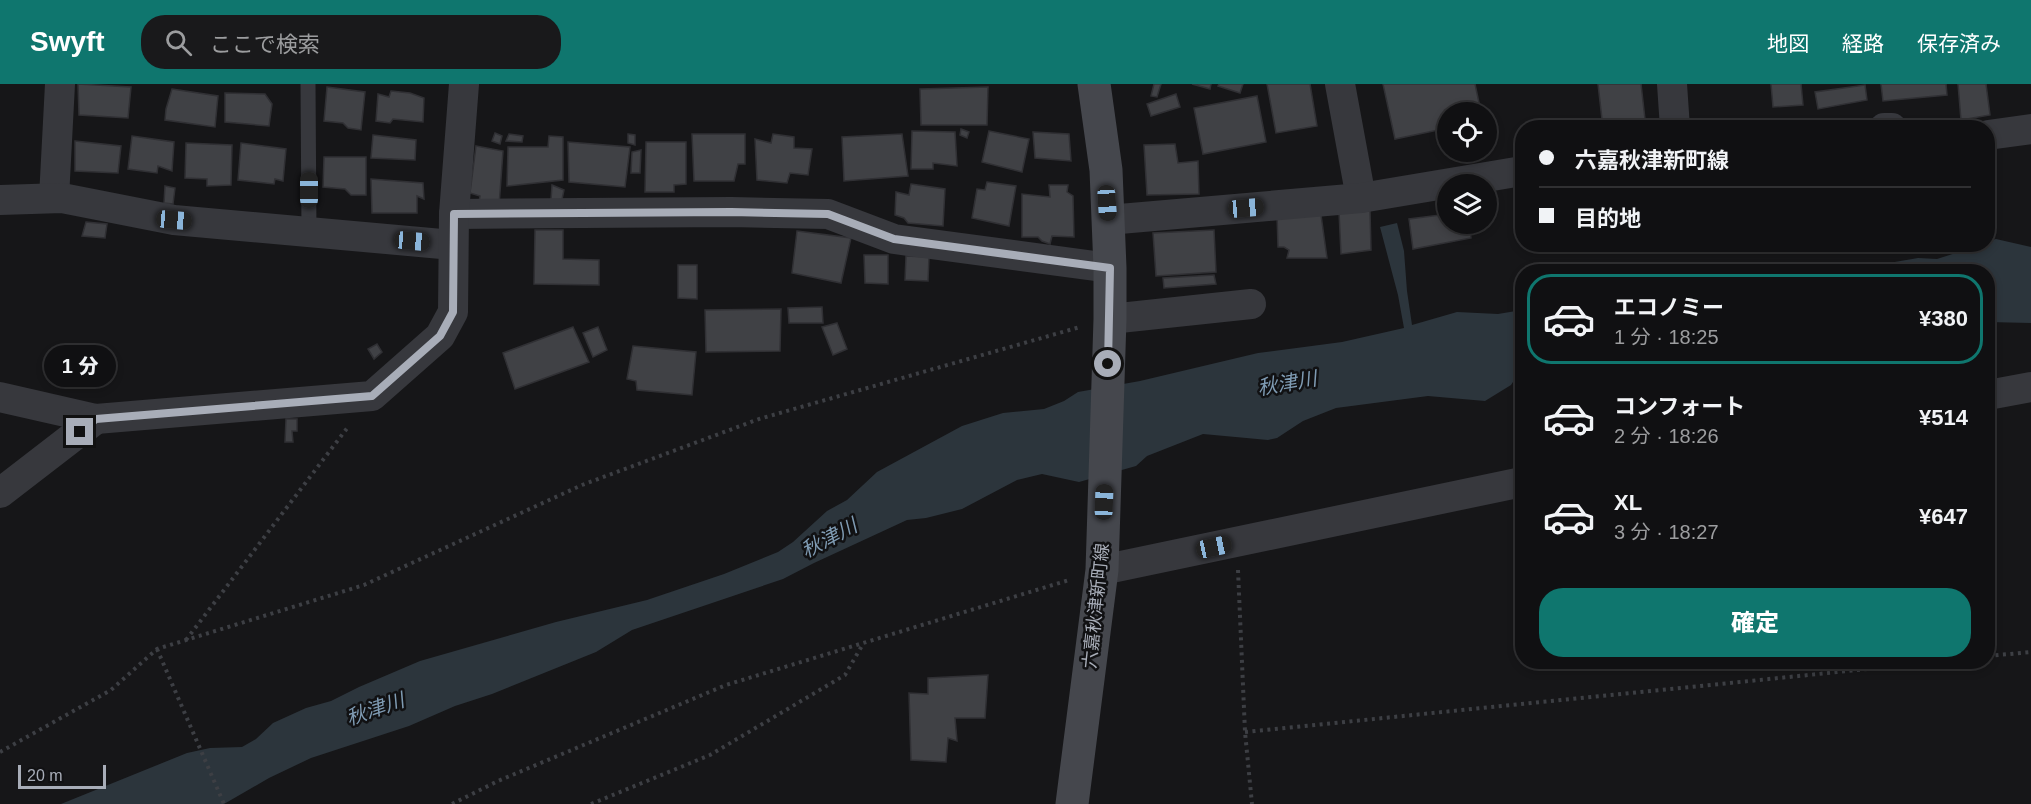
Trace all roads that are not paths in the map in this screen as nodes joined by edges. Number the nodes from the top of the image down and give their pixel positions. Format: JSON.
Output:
{"nodes":[{"id":1,"x":60,"y":84,"type":"edge"},
{"id":2,"x":308,"y":84,"type":"edge"},
{"id":3,"x":464,"y":84,"type":"edge"},
{"id":4,"x":1094,"y":84,"type":"edge"},
{"id":5,"x":1340,"y":84,"type":"edge"},
{"id":6,"x":1672,"y":84,"type":"edge"},
{"id":7,"x":1674,"y":120,"type":"edge"},
{"id":8,"x":2031,"y":129,"type":"edge"},
{"id":9,"x":1995,"y":134,"type":"edge"},
{"id":10,"x":1515,"y":172,"type":"edge"},
{"id":11,"x":54,"y":198,"type":"junction"},
{"id":12,"x":1361,"y":198,"type":"junction"},
{"id":13,"x":0,"y":200,"type":"edge"},
{"id":14,"x":454,"y":214,"type":"junction"},
{"id":15,"x":1108,"y":219,"type":"junction"},
{"id":16,"x":309,"y":232,"type":"junction"},
{"id":17,"x":453,"y":245,"type":"junction"},
{"id":18,"x":1110,"y":268,"type":"junction"},
{"id":19,"x":1251,"y":304,"type":"dead end"},
{"id":20,"x":1110,"y":319,"type":"junction"},
{"id":21,"x":2031,"y":387,"type":"edge"},
{"id":22,"x":1995,"y":394,"type":"edge"},
{"id":23,"x":0,"y":397,"type":"edge"},
{"id":24,"x":96,"y":419,"type":"junction"},
{"id":25,"x":1515,"y":483,"type":"edge"},
{"id":26,"x":0,"y":494,"type":"edge"},
{"id":27,"x":1102,"y":570,"type":"junction"},
{"id":28,"x":1072,"y":804,"type":"edge"}],
"edges":[{"from":1,"to":11,"type":"street"},
{"from":2,"to":16,"type":"lane"},
{"from":3,"to":14,"type":"street"},
{"from":4,"to":15,"type":"main road","name":"六嘉秋津新町線"},
{"from":5,"to":12,"type":"street"},
{"from":6,"to":7,"type":"street"},
{"from":8,"to":9,"type":"street"},
{"from":10,"to":12,"type":"street"},
{"from":11,"to":13,"type":"street"},
{"from":11,"to":16,"type":"street"},
{"from":12,"to":15,"type":"street"},
{"from":14,"to":17,"type":"street"},
{"from":14,"to":18,"type":"street"},
{"from":15,"to":18,"type":"main road","name":"六嘉秋津新町線"},
{"from":16,"to":17,"type":"street"},
{"from":17,"to":24,"type":"street"},
{"from":18,"to":20,"type":"main road","name":"六嘉秋津新町線"},
{"from":19,"to":20,"type":"street"},
{"from":20,"to":27,"type":"main road","name":"六嘉秋津新町線"},
{"from":21,"to":22,"type":"street"},
{"from":23,"to":24,"type":"street"},
{"from":24,"to":26,"type":"street"},
{"from":25,"to":27,"type":"street"},
{"from":27,"to":28,"type":"main road","name":"六嘉秋津新町線"}]}
